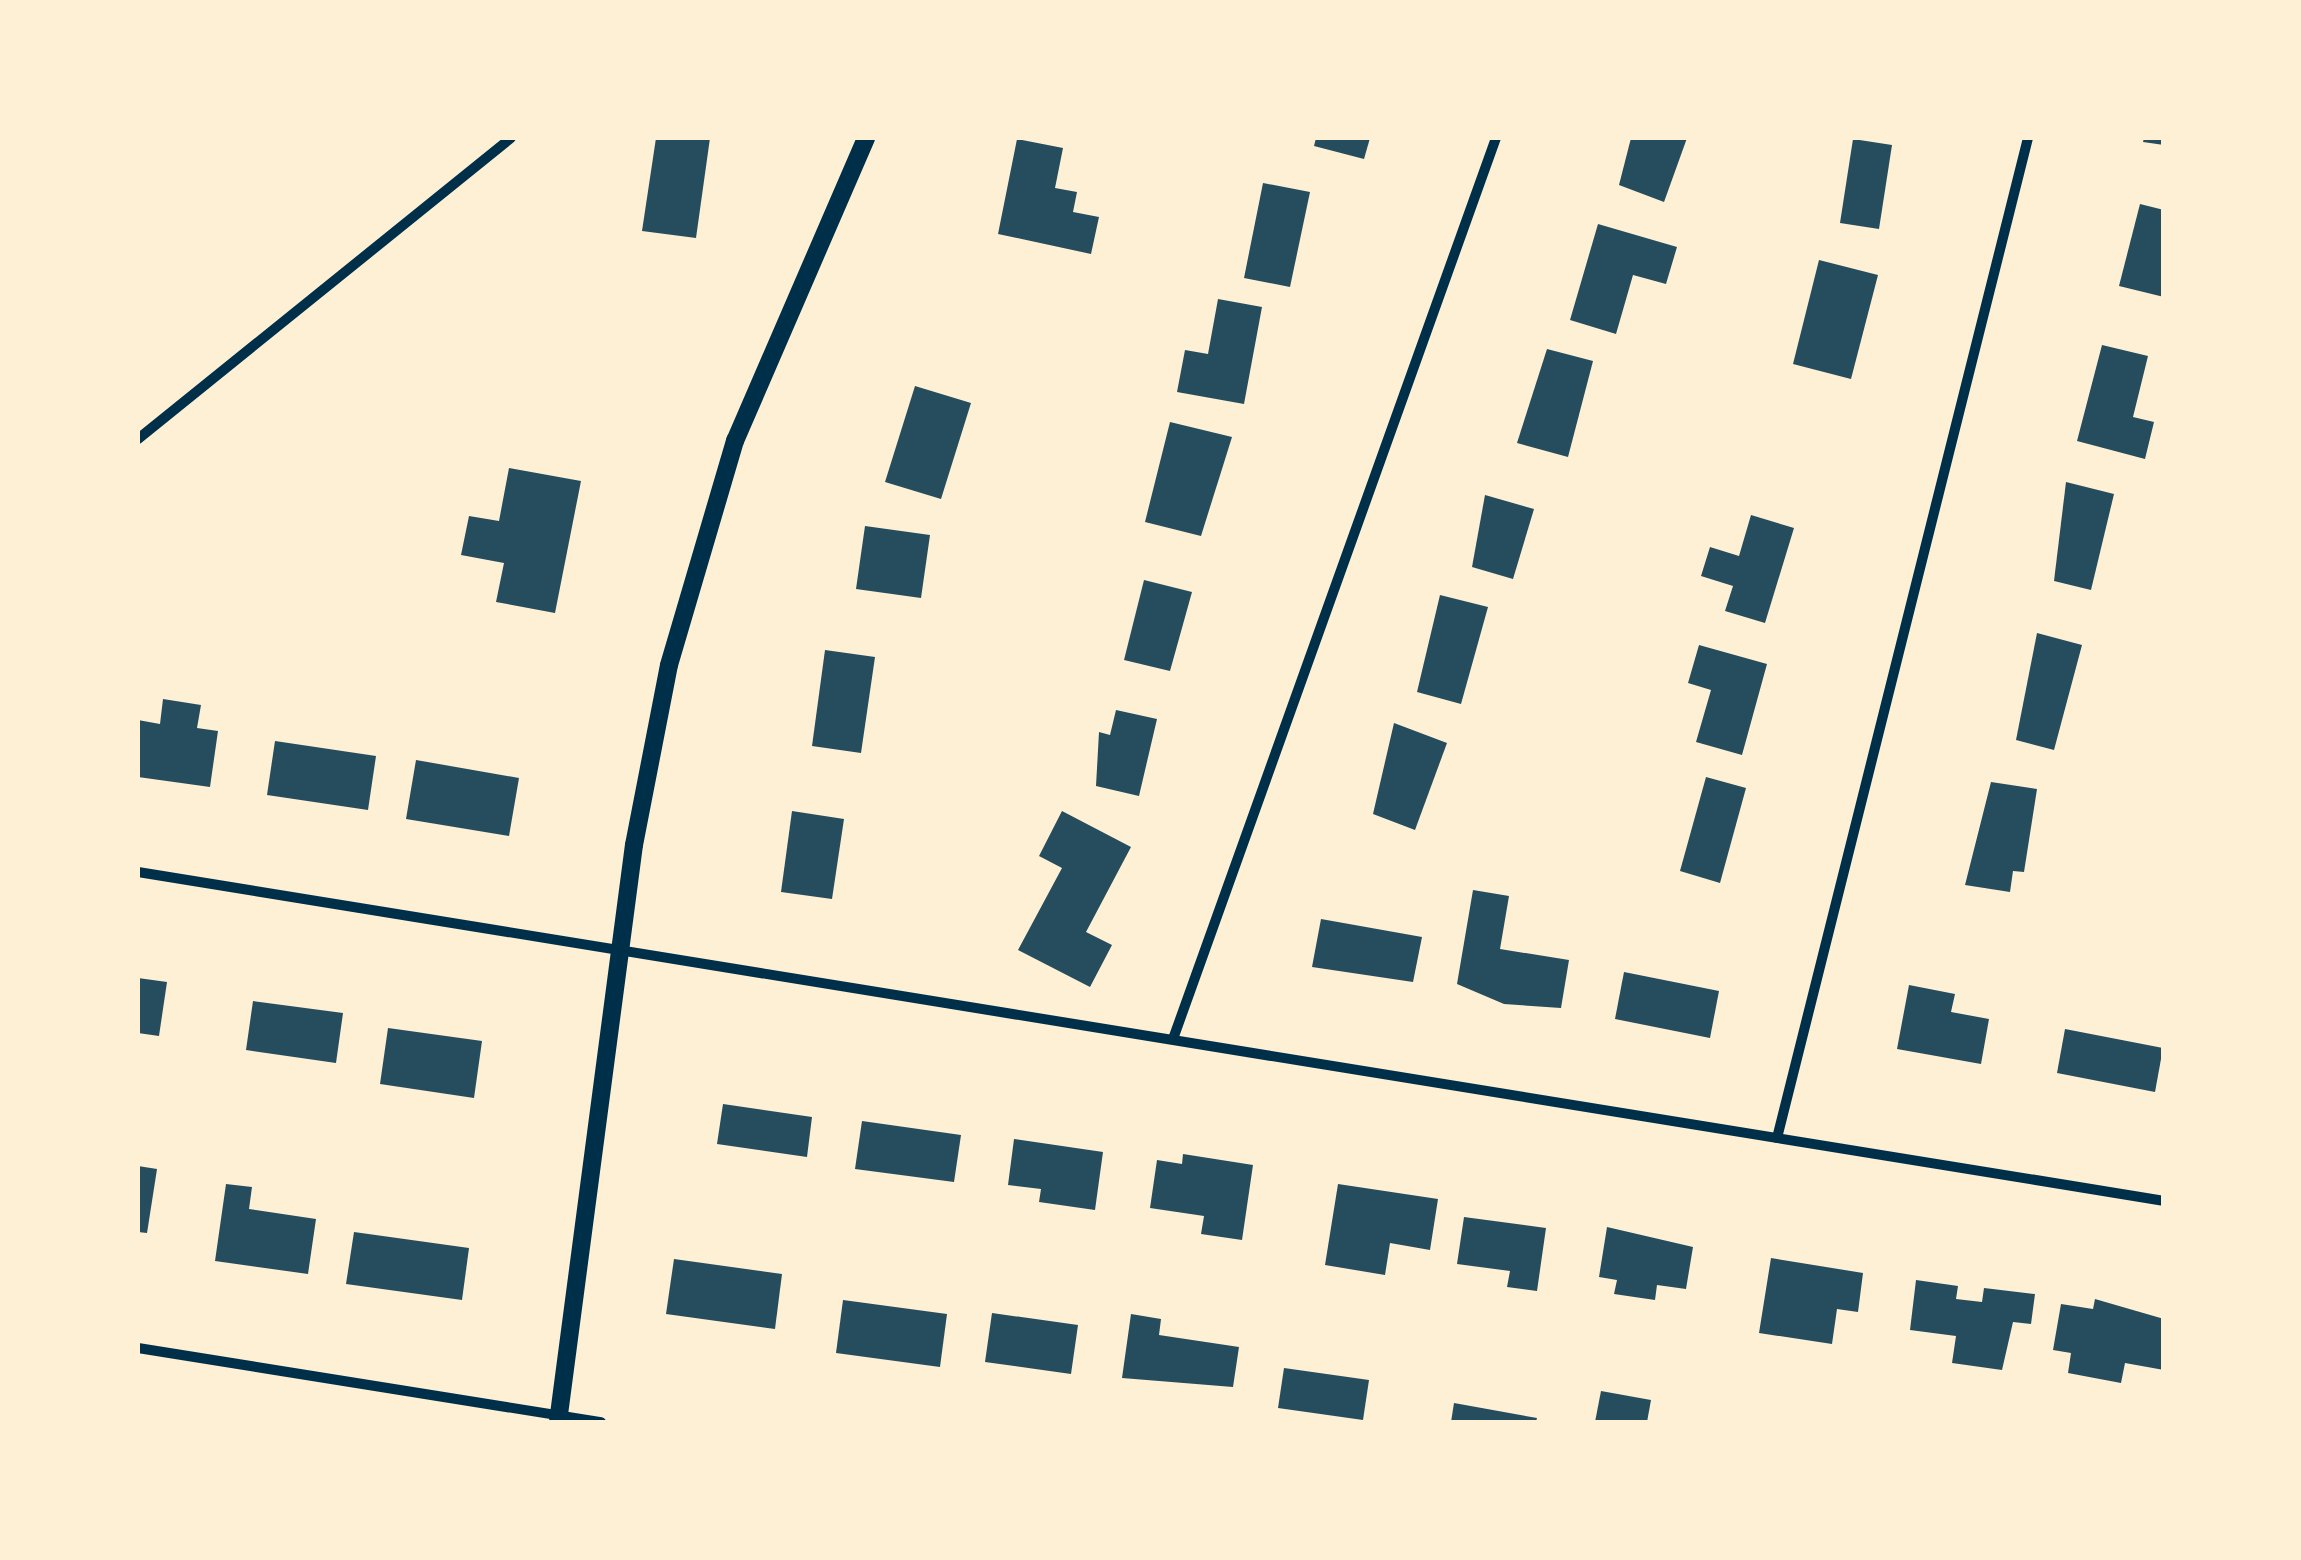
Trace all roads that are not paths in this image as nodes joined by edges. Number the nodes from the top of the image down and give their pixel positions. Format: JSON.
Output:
{"nodes":[{"id":1,"x":511,"y":138,"type":"edge"},
{"id":2,"x":866,"y":138,"type":"edge"},
{"id":3,"x":1496,"y":138,"type":"edge"},
{"id":4,"x":2028,"y":138,"type":"edge"},
{"id":5,"x":138,"y":439,"type":"edge"},
{"id":6,"x":138,"y":872,"type":"edge"},
{"id":7,"x":619,"y":949,"type":"junction"},
{"id":8,"x":1174,"y":1039,"type":"junction"},
{"id":9,"x":1777,"y":1138,"type":"junction"},
{"id":10,"x":2164,"y":1200,"type":"edge"},
{"id":11,"x":138,"y":1348,"type":"edge"},
{"id":12,"x":559,"y":1419,"type":"edge"},
{"id":13,"x":601,"y":1422,"type":"edge"}],
"edges":[{"from":1,"to":5,"type":"street"},
{"from":2,"to":7,"type":"street"},
{"from":3,"to":8,"type":"street"},
{"from":4,"to":9,"type":"street"},
{"from":6,"to":7,"type":"street"},
{"from":7,"to":8,"type":"street"},
{"from":7,"to":12,"type":"street"},
{"from":8,"to":9,"type":"street"},
{"from":9,"to":10,"type":"street"},
{"from":11,"to":12,"type":"street"},
{"from":12,"to":13,"type":"street"}]}
